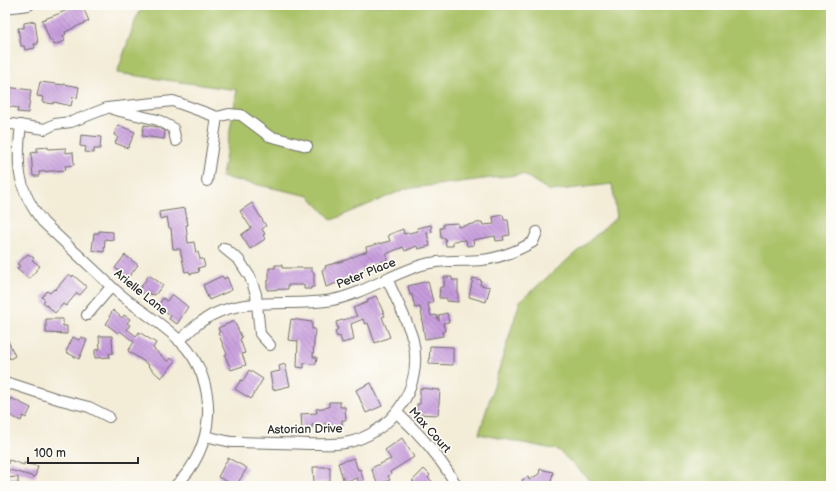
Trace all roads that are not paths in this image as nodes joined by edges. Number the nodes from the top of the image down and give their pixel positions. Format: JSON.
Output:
{"nodes":[{"id":1,"x":29,"y":5,"type":"edge"},
{"id":2,"x":5,"y":8,"type":"edge"},
{"id":3,"x":107,"y":108,"type":"junction"},
{"id":4,"x":217,"y":117,"type":"junction"},
{"id":5,"x":5,"y":123,"type":"edge"},
{"id":6,"x":21,"y":125,"type":"junction"},
{"id":7,"x":176,"y":141,"type":"dead end"},
{"id":8,"x":306,"y":146,"type":"dead end"},
{"id":9,"x":207,"y":181,"type":"dead end"},
{"id":10,"x":537,"y":232,"type":"dead end"},
{"id":11,"x":224,"y":248,"type":"dead end"},
{"id":12,"x":387,"y":278,"type":"junction"},
{"id":13,"x":111,"y":286,"type":"junction"},
{"id":14,"x":257,"y":304,"type":"junction"},
{"id":15,"x":87,"y":315,"type":"dead end"},
{"id":16,"x":180,"y":341,"type":"junction"},
{"id":17,"x":270,"y":345,"type":"dead end"},
{"id":18,"x":5,"y":386,"type":"edge"},
{"id":19,"x":397,"y":413,"type":"junction"},
{"id":20,"x":109,"y":417,"type":"dead end"},
{"id":21,"x":206,"y":436,"type":"junction"},
{"id":22,"x":175,"y":486,"type":"edge"},
{"id":23,"x":456,"y":486,"type":"edge"}],
"edges":[{"from":1,"to":2,"type":"street"},
{"from":3,"to":4,"type":"street"},
{"from":3,"to":6,"type":"street"},
{"from":3,"to":7,"type":"street"},
{"from":4,"to":8,"type":"street"},
{"from":4,"to":9,"type":"street"},
{"from":5,"to":6,"type":"street"},
{"from":6,"to":13,"type":"street","name":"Arielle Lane"},
{"from":10,"to":12,"type":"street","name":"Peter Place"},
{"from":11,"to":14,"type":"street"},
{"from":12,"to":14,"type":"street","name":"Peter Place"},
{"from":12,"to":19,"type":"street","name":"Astorian Drive"},
{"from":13,"to":15,"type":"street"},
{"from":13,"to":16,"type":"street","name":"Arielle Lane"},
{"from":14,"to":16,"type":"street","name":"Peter Place"},
{"from":14,"to":17,"type":"street"},
{"from":16,"to":21,"type":"street","name":"Arielle Lane"},
{"from":18,"to":20,"type":"street"},
{"from":19,"to":21,"type":"street","name":"Astorian Drive"},
{"from":19,"to":23,"type":"street","name":"Max Court"},
{"from":21,"to":22,"type":"street","name":"Arielle Lane"}]}
